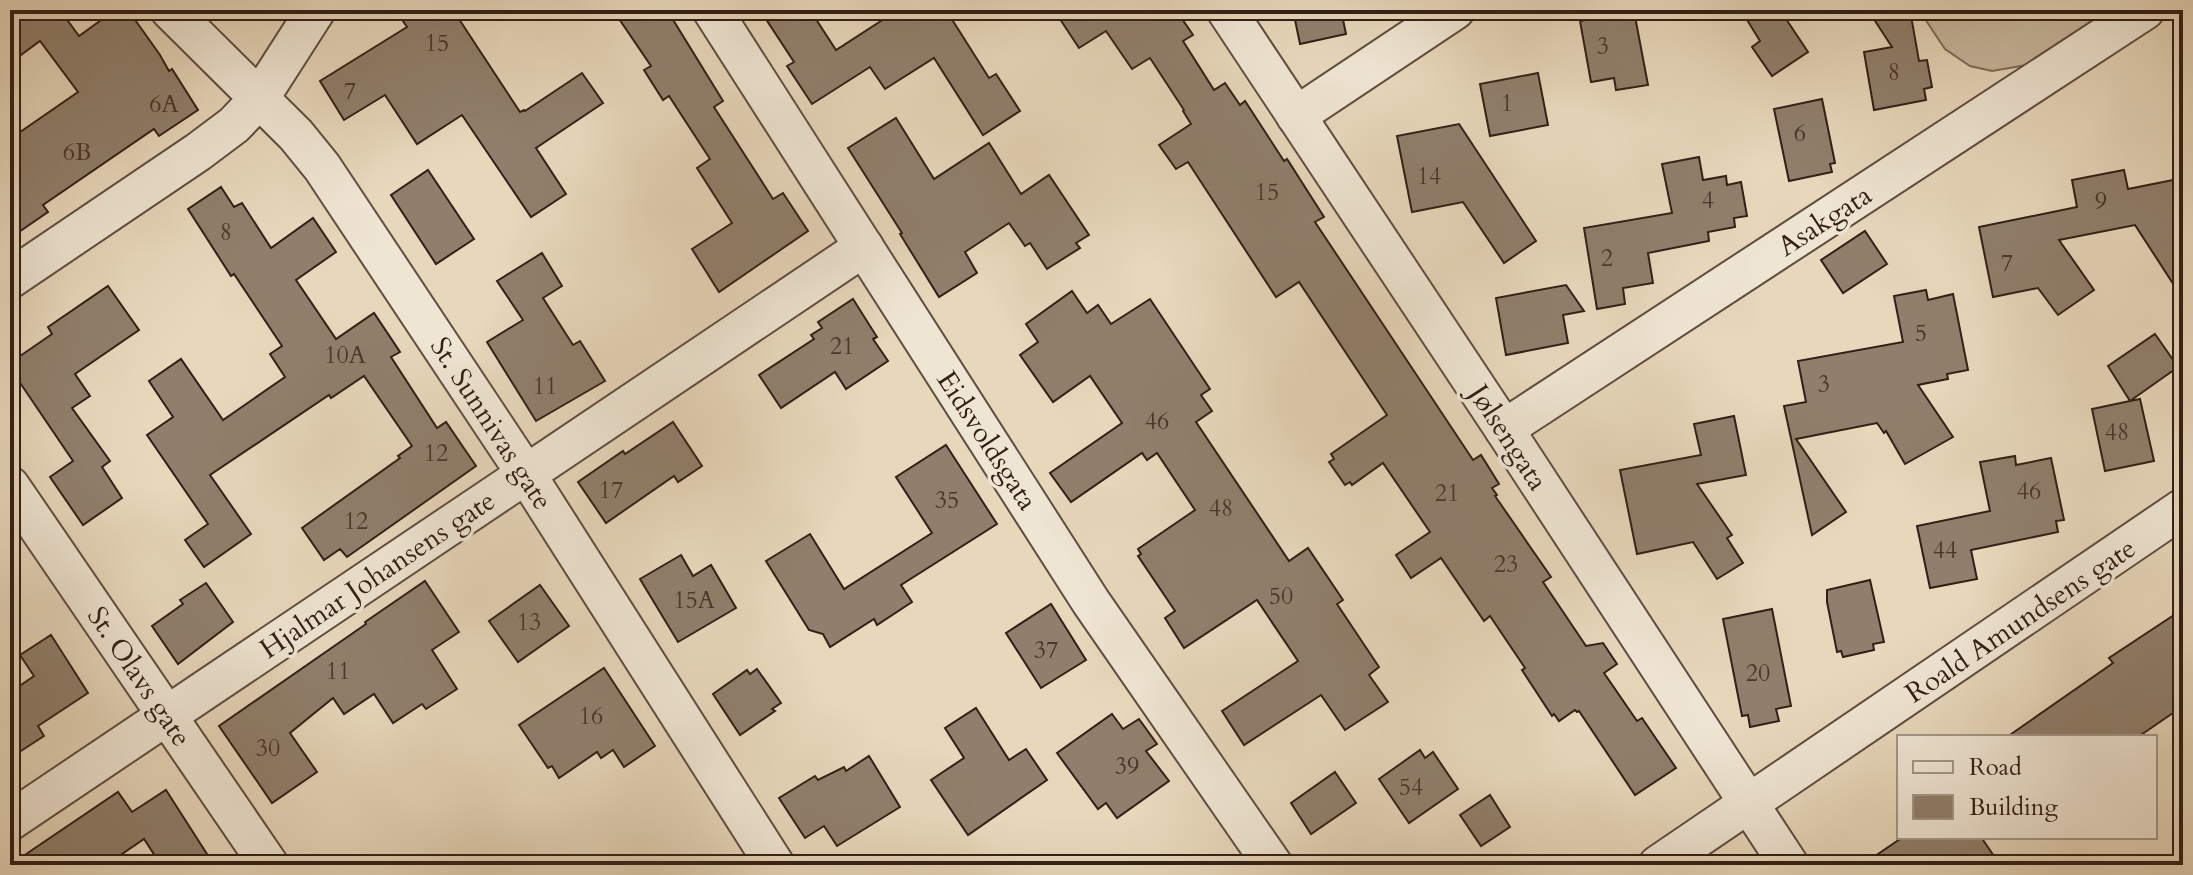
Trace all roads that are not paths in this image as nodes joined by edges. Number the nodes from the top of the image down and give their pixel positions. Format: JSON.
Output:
{"nodes":[{"id":1,"x":170,"y":10,"type":"edge"},
{"id":2,"x":316,"y":10,"type":"edge"},
{"id":3,"x":712,"y":10,"type":"edge"},
{"id":4,"x":1226,"y":10,"type":"edge"},
{"id":5,"x":1455,"y":10,"type":"edge"},
{"id":6,"x":2145,"y":10,"type":"edge"},
{"id":7,"x":259,"y":99,"type":"junction"},
{"id":8,"x":1296,"y":116,"type":"junction"},
{"id":9,"x":864,"y":247,"type":"junction"},
{"id":10,"x":10,"y":279,"type":"edge"},
{"id":11,"x":1504,"y":429,"type":"junction"},
{"id":12,"x":526,"y":474,"type":"junction"},
{"id":13,"x":10,"y":486,"type":"edge"},
{"id":14,"x":2183,"y":508,"type":"edge"},
{"id":15,"x":167,"y":716,"type":"junction"},
{"id":16,"x":1749,"y":805,"type":"junction"},
{"id":17,"x":10,"y":821,"type":"edge"},
{"id":18,"x":269,"y":865,"type":"edge"},
{"id":19,"x":775,"y":865,"type":"edge"},
{"id":20,"x":1273,"y":865,"type":"edge"},
{"id":21,"x":1658,"y":865,"type":"edge"},
{"id":22,"x":1789,"y":865,"type":"edge"}],
"edges":[{"from":1,"to":7,"type":"street","name":"St. Sunnivas gate"},
{"from":2,"to":7,"type":"street"},
{"from":3,"to":9,"type":"street","name":"Eidsvoldsgata"},
{"from":4,"to":8,"type":"street","name":"Jølsengata"},
{"from":5,"to":8,"type":"street"},
{"from":6,"to":11,"type":"street","name":"Asakgata"},
{"from":7,"to":10,"type":"street"},
{"from":7,"to":12,"type":"street","name":"St. Sunnivas gate"},
{"from":8,"to":11,"type":"street","name":"Jølsengata"},
{"from":9,"to":12,"type":"street","name":"Hjalmar Johansens gate"},
{"from":9,"to":20,"type":"street","name":"Eidsvoldsgata"},
{"from":11,"to":16,"type":"street","name":"Jølsengata"},
{"from":12,"to":15,"type":"street","name":"Hjalmar Johansens gate"},
{"from":12,"to":19,"type":"street","name":"St. Sunnivas gate"},
{"from":13,"to":15,"type":"street","name":"St. Olavs gate"},
{"from":14,"to":16,"type":"street","name":"Roald Amundsens gate"},
{"from":15,"to":17,"type":"street","name":"Hjalmar Johansens gate"},
{"from":15,"to":18,"type":"street","name":"St. Olavs gate"},
{"from":16,"to":21,"type":"street","name":"Roald Amundsens gate"},
{"from":16,"to":22,"type":"street","name":"Jølsengata"}]}
